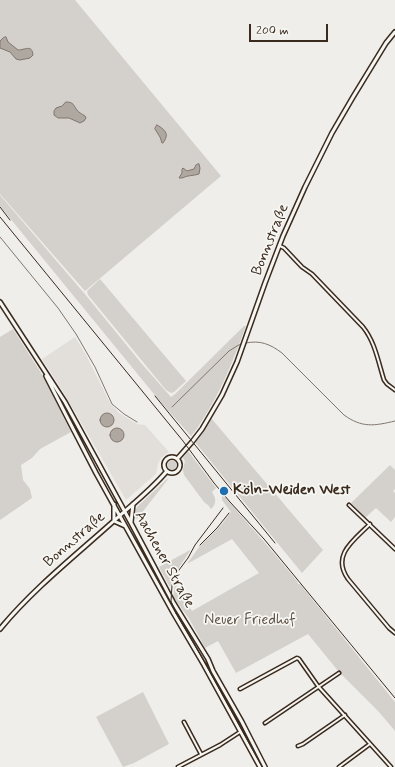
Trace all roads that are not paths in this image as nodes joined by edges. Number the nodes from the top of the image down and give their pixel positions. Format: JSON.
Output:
{"nodes":[{"id":1,"x":395,"y":32,"type":"edge"},
{"id":2,"x":280,"y":245,"type":"junction"},
{"id":3,"x":0,"y":302,"type":"edge"},
{"id":4,"x":41,"y":366,"type":"junction"},
{"id":5,"x":395,"y":390,"type":"edge"},
{"id":6,"x":177,"y":460,"type":"junction"},
{"id":7,"x":167,"y":471,"type":"junction"},
{"id":8,"x":114,"y":504,"type":"junction"},
{"id":9,"x":134,"y":504,"type":"junction"},
{"id":10,"x":349,"y":505,"type":"dead end"},
{"id":11,"x":125,"y":511,"type":"junction"},
{"id":12,"x":120,"y":515,"type":"junction"},
{"id":13,"x":114,"y":521,"type":"junction"},
{"id":14,"x":131,"y":523,"type":"junction"},
{"id":15,"x":370,"y":524,"type":"junction"},
{"id":16,"x":126,"y":526,"type":"junction"},
{"id":17,"x":395,"y":549,"type":"edge"},
{"id":18,"x":0,"y":629,"type":"edge"},
{"id":19,"x":395,"y":632,"type":"edge"},
{"id":20,"x":200,"y":659,"type":"junction"},
{"id":21,"x":209,"y":662,"type":"junction"},
{"id":22,"x":339,"y":673,"type":"dead end"},
{"id":23,"x":318,"y":686,"type":"junction"},
{"id":24,"x":240,"y":689,"type":"dead end"},
{"id":25,"x":345,"y":715,"type":"junction"},
{"id":26,"x":184,"y":722,"type":"dead end"},
{"id":27,"x":265,"y":723,"type":"dead end"},
{"id":28,"x":244,"y":726,"type":"junction"},
{"id":29,"x":240,"y":732,"type":"junction"},
{"id":30,"x":248,"y":735,"type":"junction"},
{"id":31,"x":371,"y":744,"type":"junction"},
{"id":32,"x":298,"y":746,"type":"dead end"},
{"id":33,"x":201,"y":754,"type":"junction"},
{"id":34,"x":179,"y":767,"type":"edge"},
{"id":35,"x":260,"y":767,"type":"edge"},
{"id":36,"x":266,"y":767,"type":"edge"},
{"id":37,"x":339,"y":767,"type":"edge"},
{"id":38,"x":391,"y":767,"type":"edge"}],
"edges":[{"from":1,"to":2,"type":"main road","name":"Bonnstraße"},
{"from":2,"to":5,"type":"street"},
{"from":2,"to":6,"type":"main road","name":"Bonnstraße"},
{"from":3,"to":4,"type":"main road","name":"Aachener Straße"},
{"from":4,"to":8,"type":"main road","name":"Aachener Straße"},
{"from":4,"to":11,"type":"main road","name":"Aachener Straße"},
{"from":6,"to":7,"type":"main road"},
{"from":6,"to":7,"type":"main road"},
{"from":7,"to":9,"type":"main road","name":"Bonnstraße"},
{"from":8,"to":12,"type":"main road","name":"Aachener Straße"},
{"from":8,"to":13,"type":"main road"},
{"from":9,"to":11,"type":"main road","name":"Bonnstraße"},
{"from":9,"to":14,"type":"main road"},
{"from":10,"to":15,"type":"street"},
{"from":11,"to":12,"type":"main road","name":"Bonnstraße"},
{"from":11,"to":14,"type":"main road","name":"Aachener Straße"},
{"from":12,"to":13,"type":"main road","name":"Bonnstraße"},
{"from":12,"to":16,"type":"main road","name":"Aachener Straße"},
{"from":13,"to":16,"type":"main road"},
{"from":13,"to":18,"type":"main road","name":"Bonnstraße"},
{"from":14,"to":21,"type":"main road","name":"Aachener Straße"},
{"from":15,"to":17,"type":"street"},
{"from":15,"to":19,"type":"street"},
{"from":16,"to":20,"type":"main road","name":"Aachener Straße"},
{"from":20,"to":21,"type":"main road"},
{"from":20,"to":29,"type":"main road","name":"Aachener Straße"},
{"from":21,"to":28,"type":"main road","name":"Aachener Straße"},
{"from":22,"to":23,"type":"street"},
{"from":23,"to":24,"type":"street"},
{"from":23,"to":25,"type":"street"},
{"from":23,"to":27,"type":"street"},
{"from":25,"to":31,"type":"street"},
{"from":25,"to":32,"type":"street"},
{"from":26,"to":33,"type":"street"},
{"from":28,"to":29,"type":"main road"},
{"from":28,"to":30,"type":"main road","name":"Aachener Straße"},
{"from":29,"to":30,"type":"main road"},
{"from":29,"to":33,"type":"street"},
{"from":29,"to":35,"type":"main road","name":"Aachener Straße"},
{"from":30,"to":36,"type":"main road","name":"Aachener Straße"},
{"from":31,"to":37,"type":"street"},
{"from":31,"to":38,"type":"street"},
{"from":33,"to":34,"type":"street"}]}
